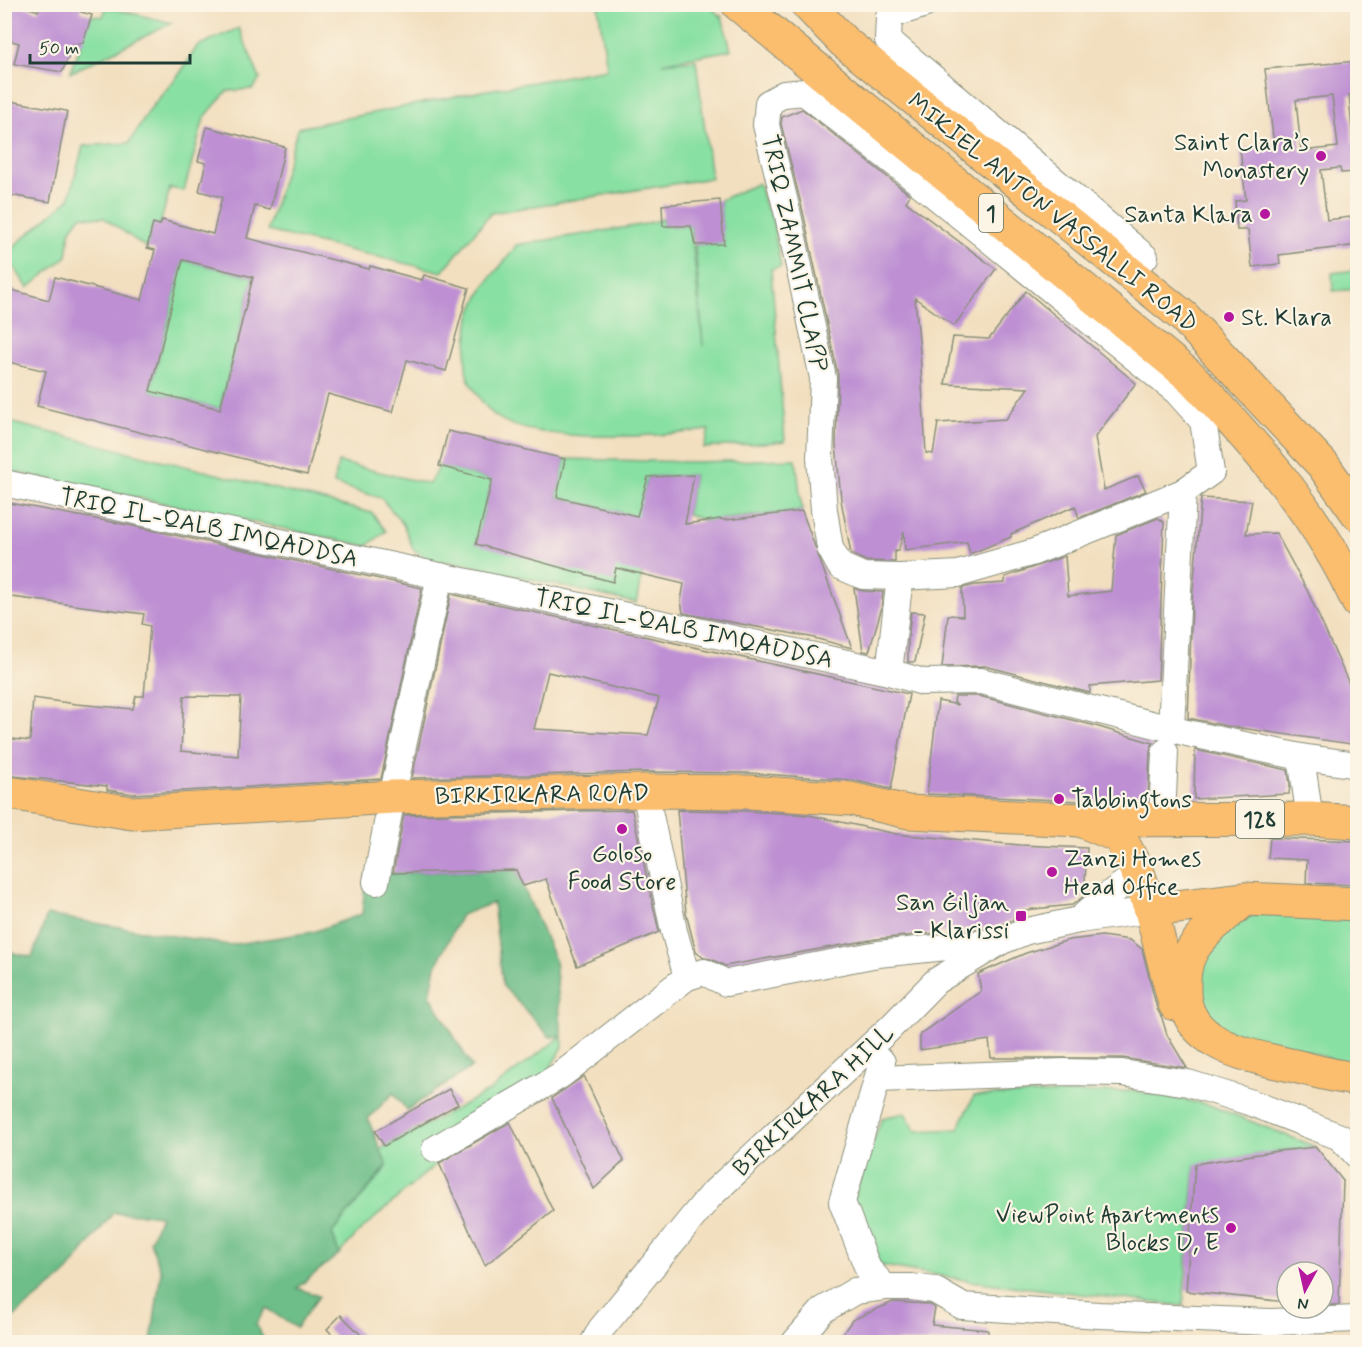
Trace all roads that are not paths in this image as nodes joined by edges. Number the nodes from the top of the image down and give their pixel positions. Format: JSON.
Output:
{"nodes":[{"id":1,"x":807,"y":4,"type":"edge"},
{"id":2,"x":826,"y":4,"type":"edge"},
{"id":3,"x":926,"y":4,"type":"edge"},
{"id":4,"x":738,"y":6,"type":"edge"},
{"id":5,"x":844,"y":42,"type":"junction"},
{"id":6,"x":1145,"y":257,"type":"dead end"},
{"id":7,"x":1185,"y":385,"type":"junction"},
{"id":8,"x":4,"y":483,"type":"edge"},
{"id":9,"x":1183,"y":492,"type":"junction"},
{"id":10,"x":1358,"y":514,"type":"edge"},
{"id":11,"x":440,"y":576,"type":"junction"},
{"id":12,"x":900,"y":577,"type":"junction"},
{"id":13,"x":1358,"y":602,"type":"edge"},
{"id":14,"x":889,"y":672,"type":"junction"},
{"id":15,"x":1168,"y":740,"type":"junction"},
{"id":16,"x":1301,"y":757,"type":"junction"},
{"id":17,"x":1358,"y":765,"type":"edge"},
{"id":18,"x":645,"y":791,"type":"junction"},
{"id":19,"x":4,"y":794,"type":"edge"},
{"id":20,"x":392,"y":797,"type":"junction"},
{"id":21,"x":1162,"y":818,"type":"junction"},
{"id":22,"x":1310,"y":819,"type":"junction"},
{"id":23,"x":1080,"y":820,"type":"junction"},
{"id":24,"x":1358,"y":822,"type":"edge"},
{"id":25,"x":1138,"y":873,"type":"junction"},
{"id":26,"x":376,"y":882,"type":"dead end"},
{"id":27,"x":1245,"y":899,"type":"junction"},
{"id":28,"x":1358,"y":904,"type":"edge"},
{"id":29,"x":1151,"y":910,"type":"junction"},
{"id":30,"x":1079,"y":920,"type":"junction"},
{"id":31,"x":1002,"y":941,"type":"junction"},
{"id":32,"x":687,"y":977,"type":"junction"},
{"id":33,"x":889,"y":1029,"type":"junction"},
{"id":34,"x":878,"y":1079,"type":"junction"},
{"id":35,"x":1358,"y":1079,"type":"edge"},
{"id":36,"x":1358,"y":1093,"type":"edge"},
{"id":37,"x":435,"y":1149,"type":"dead end"},
{"id":38,"x":1358,"y":1156,"type":"edge"},
{"id":39,"x":885,"y":1287,"type":"junction"},
{"id":40,"x":1358,"y":1319,"type":"edge"},
{"id":41,"x":1269,"y":1332,"type":"edge"},
{"id":42,"x":594,"y":1342,"type":"edge"},
{"id":43,"x":795,"y":1342,"type":"edge"}],
"edges":[{"from":1,"to":5,"type":"main road","name":"MIKIEL ANTON VASSALLI ROAD","number":"1"},
{"from":2,"to":5,"type":"main road","number":"1"},
{"from":3,"to":6,"type":"street"},
{"from":4,"to":7,"type":"main road","name":"MIKIEL ANTON VASSALLI ROAD","number":"1"},
{"from":5,"to":10,"type":"main road","name":"MIKIEL ANTON VASSALLI ROAD","number":"1"},
{"from":7,"to":9,"type":"street"},
{"from":7,"to":12,"type":"street","name":"TRIQ ZAMMIT CLAPP"},
{"from":7,"to":13,"type":"main road","name":"MIKIEL ANTON VASSALLI ROAD","number":"1"},
{"from":8,"to":11,"type":"street","name":"TRIQ IL-QALB IMQADDSA"},
{"from":9,"to":12,"type":"street"},
{"from":9,"to":15,"type":"street"},
{"from":11,"to":14,"type":"street","name":"TRIQ IL-QALB IMQADDSA"},
{"from":11,"to":20,"type":"street"},
{"from":12,"to":14,"type":"street"},
{"from":14,"to":15,"type":"street","name":"TRIQ IL-QALB IMQADDSA"},
{"from":15,"to":16,"type":"street","name":"TRIQ IL-QALB IMQADDSA"},
{"from":15,"to":21,"type":"street"},
{"from":16,"to":17,"type":"street","name":"TRIQ IL-QALB IMQADDSA"},
{"from":16,"to":22,"type":"street"},
{"from":18,"to":20,"type":"main road","name":"BIRKIRKARA ROAD","number":"128"},
{"from":18,"to":23,"type":"main road","name":"BIRKIRKARA ROAD","number":"128"},
{"from":18,"to":32,"type":"street"},
{"from":19,"to":20,"type":"main road","name":"BIRKIRKARA ROAD","number":"128"},
{"from":20,"to":26,"type":"street"},
{"from":21,"to":22,"type":"main road","name":"BIRKIRKARA ROAD","number":"128"},
{"from":21,"to":23,"type":"main road","name":"BIRKIRKARA ROAD","number":"128"},
{"from":21,"to":25,"type":"main road"},
{"from":22,"to":24,"type":"main road","name":"BIRKIRKARA ROAD","number":"128"},
{"from":23,"to":25,"type":"main road","name":"BIRKIRKARA ROAD"},
{"from":25,"to":29,"type":"main road","name":"BIRKIRKARA ROAD"},
{"from":25,"to":30,"type":"street"},
{"from":27,"to":28,"type":"main road"},
{"from":27,"to":29,"type":"main road"},
{"from":27,"to":35,"type":"main road"},
{"from":29,"to":30,"type":"street","name":"BIRKIRKARA HILL"},
{"from":29,"to":36,"type":"main road","name":"BIRKIRKARA ROAD"},
{"from":30,"to":31,"type":"street","name":"BIRKIRKARA HILL"},
{"from":31,"to":32,"type":"street"},
{"from":31,"to":33,"type":"street","name":"BIRKIRKARA HILL"},
{"from":32,"to":37,"type":"street"},
{"from":33,"to":34,"type":"street"},
{"from":33,"to":42,"type":"street","name":"BIRKIRKARA HILL"},
{"from":34,"to":38,"type":"street"},
{"from":34,"to":39,"type":"street"},
{"from":39,"to":41,"type":"street"},
{"from":39,"to":43,"type":"street"},
{"from":40,"to":41,"type":"street"}]}
